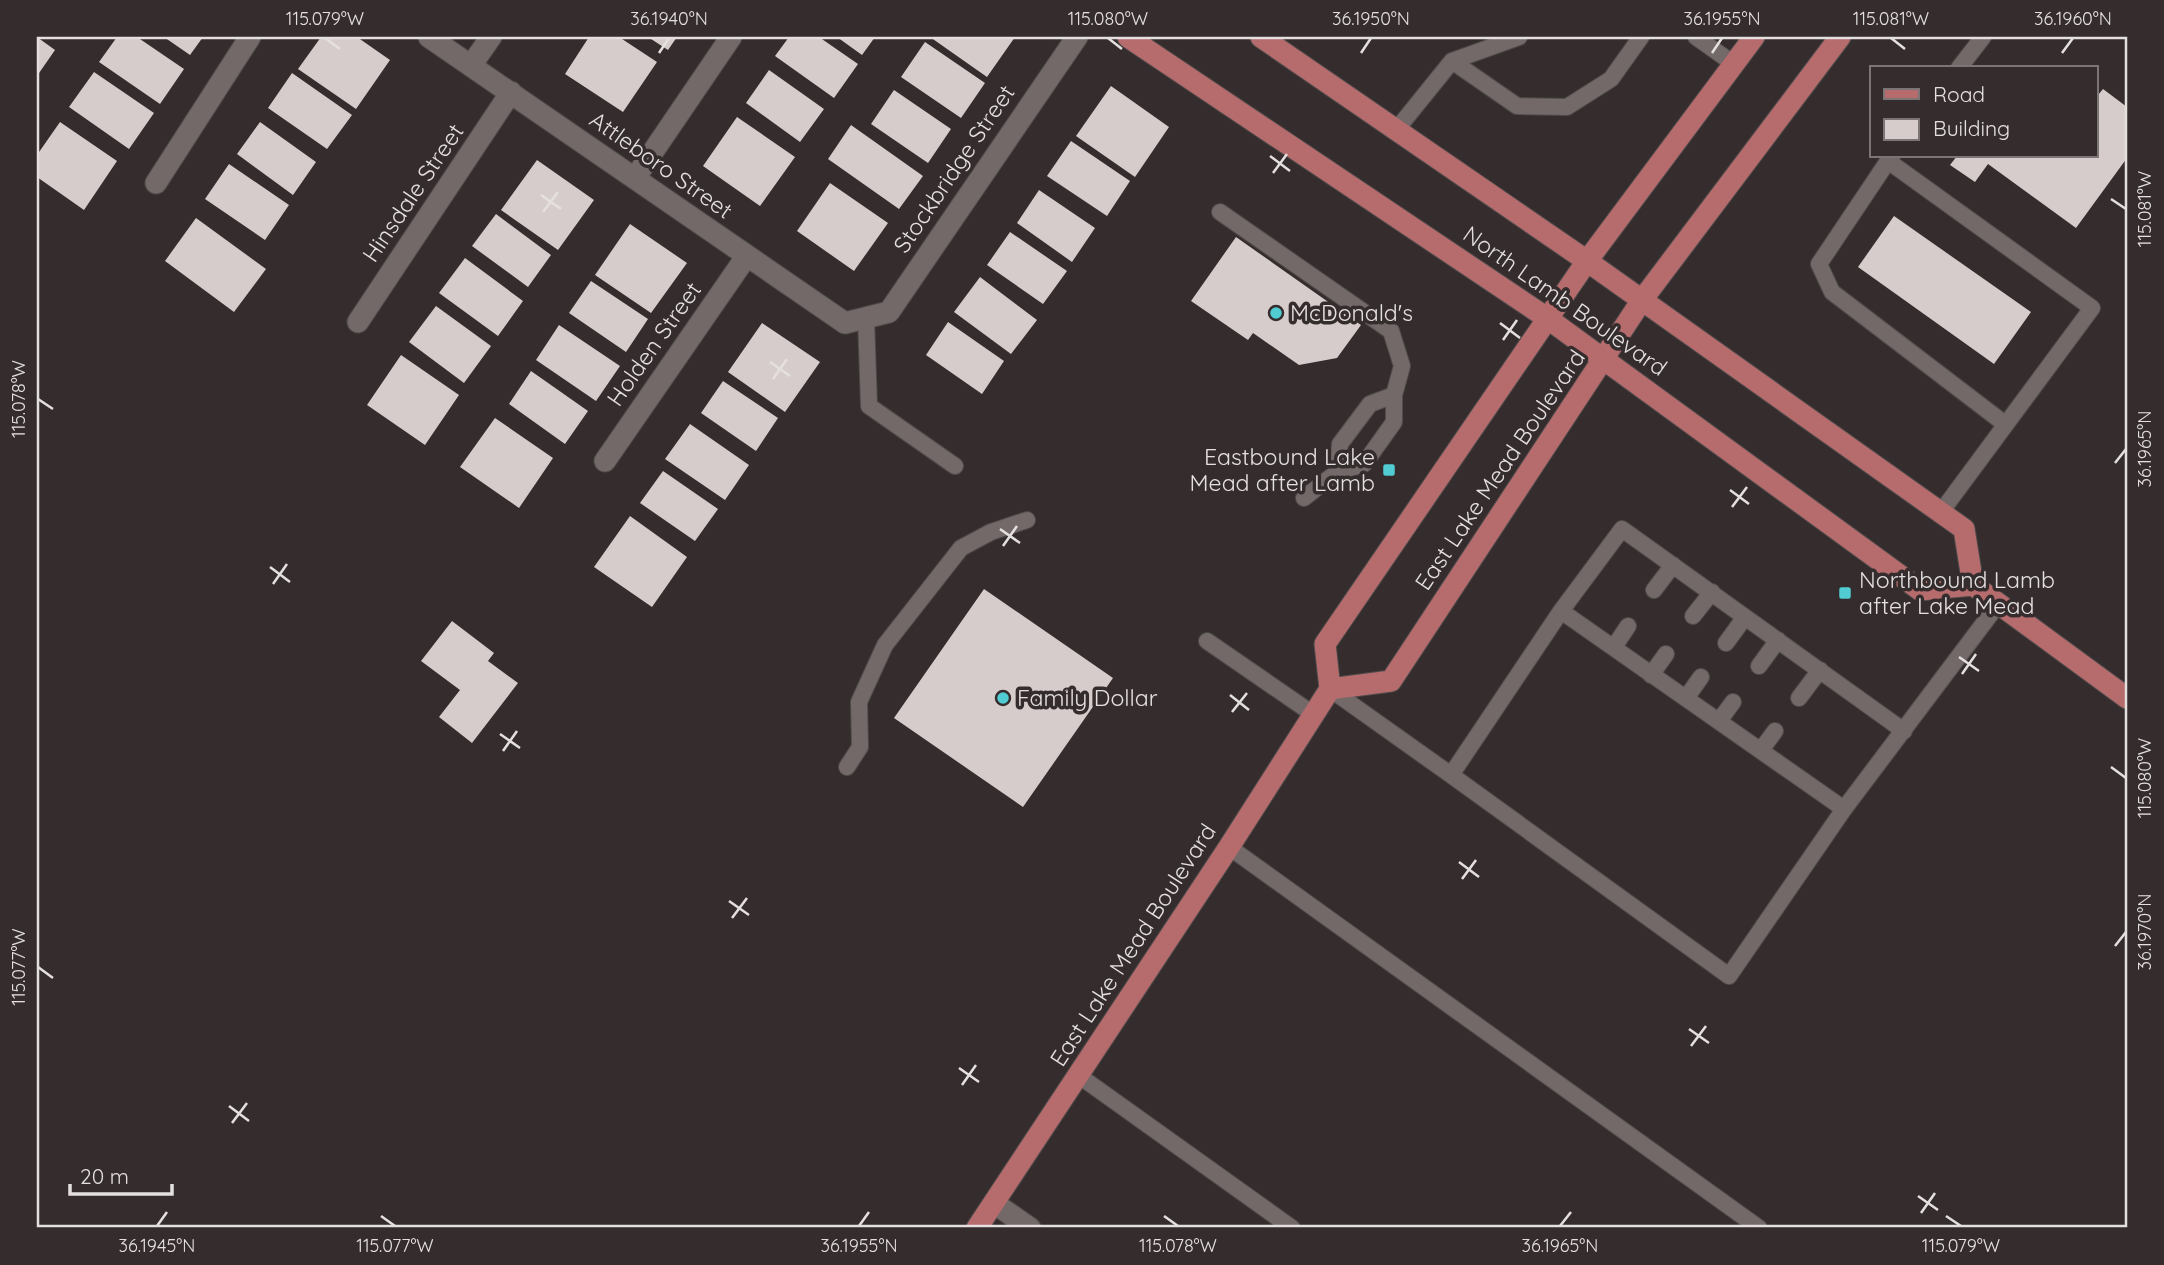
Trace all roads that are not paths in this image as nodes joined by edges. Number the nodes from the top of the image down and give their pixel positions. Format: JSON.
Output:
{"nodes":[{"id":1,"x":250,"y":37,"type":"edge"},
{"id":2,"x":429,"y":37,"type":"edge"},
{"id":3,"x":491,"y":37,"type":"edge"},
{"id":4,"x":731,"y":37,"type":"edge"},
{"id":5,"x":1077,"y":37,"type":"edge"},
{"id":6,"x":1128,"y":37,"type":"edge"},
{"id":7,"x":1261,"y":37,"type":"edge"},
{"id":8,"x":1518,"y":37,"type":"edge"},
{"id":9,"x":1641,"y":37,"type":"edge"},
{"id":10,"x":1696,"y":37,"type":"edge"},
{"id":11,"x":1754,"y":37,"type":"edge"},
{"id":12,"x":1840,"y":37,"type":"edge"},
{"id":13,"x":1983,"y":37,"type":"edge"},
{"id":14,"x":1452,"y":61,"type":"junction"},
{"id":15,"x":472,"y":64,"type":"junction"},
{"id":16,"x":1734,"y":64,"type":"junction"},
{"id":17,"x":1961,"y":66,"type":"edge"},
{"id":18,"x":511,"y":92,"type":"junction"},
{"id":19,"x":1397,"y":129,"type":"junction"},
{"id":20,"x":1890,"y":159,"type":"edge"},
{"id":21,"x":635,"y":178,"type":"junction"},
{"id":22,"x":156,"y":183,"type":"dead end"},
{"id":23,"x":1220,"y":212,"type":"dead end"},
{"id":24,"x":746,"y":257,"type":"junction"},
{"id":25,"x":1587,"y":261,"type":"junction"},
{"id":26,"x":1643,"y":300,"type":"junction"},
{"id":27,"x":866,"y":318,"type":"junction"},
{"id":28,"x":1547,"y":318,"type":"junction"},
{"id":29,"x":358,"y":322,"type":"dead end"},
{"id":30,"x":1606,"y":359,"type":"junction"},
{"id":31,"x":1394,"y":395,"type":"junction"},
{"id":32,"x":2006,"y":424,"type":"junction"},
{"id":33,"x":605,"y":461,"type":"dead end"},
{"id":34,"x":955,"y":466,"type":"dead end"},
{"id":35,"x":1337,"y":472,"type":"junction"},
{"id":36,"x":1304,"y":498,"type":"dead end"},
{"id":37,"x":1941,"y":512,"type":"junction"},
{"id":38,"x":1027,"y":520,"type":"dead end"},
{"id":39,"x":1673,"y":565,"type":"junction"},
{"id":40,"x":1973,"y":585,"type":"junction"},
{"id":41,"x":1654,"y":590,"type":"dead end"},
{"id":42,"x":1712,"y":592,"type":"junction"},
{"id":43,"x":1999,"y":603,"type":"junction"},
{"id":44,"x":1561,"y":611,"type":"junction"},
{"id":45,"x":1693,"y":616,"type":"dead end"},
{"id":46,"x":1745,"y":617,"type":"junction"},
{"id":47,"x":1628,"y":626,"type":"dead end"},
{"id":48,"x":1778,"y":640,"type":"junction"},
{"id":49,"x":1207,"y":641,"type":"dead end"},
{"id":50,"x":1726,"y":643,"type":"dead end"},
{"id":51,"x":1614,"y":647,"type":"junction"},
{"id":52,"x":1666,"y":654,"type":"dead end"},
{"id":53,"x":1759,"y":666,"type":"dead end"},
{"id":54,"x":1820,"y":670,"type":"junction"},
{"id":55,"x":1651,"y":675,"type":"junction"},
{"id":56,"x":1701,"y":677,"type":"dead end"},
{"id":57,"x":1330,"y":688,"type":"junction"},
{"id":58,"x":1686,"y":698,"type":"junction"},
{"id":59,"x":1799,"y":698,"type":"dead end"},
{"id":60,"x":2127,"y":698,"type":"edge"},
{"id":61,"x":1733,"y":702,"type":"dead end"},
{"id":62,"x":1313,"y":714,"type":"junction"},
{"id":63,"x":1719,"y":721,"type":"junction"},
{"id":64,"x":1775,"y":731,"type":"dead end"},
{"id":65,"x":1904,"y":731,"type":"junction"},
{"id":66,"x":1761,"y":750,"type":"junction"},
{"id":67,"x":847,"y":767,"type":"dead end"},
{"id":68,"x":1451,"y":775,"type":"junction"},
{"id":69,"x":1844,"y":809,"type":"junction"},
{"id":70,"x":1228,"y":847,"type":"junction"},
{"id":71,"x":1078,"y":1076,"type":"junction"},
{"id":72,"x":994,"y":1203,"type":"junction"},
{"id":73,"x":977,"y":1228,"type":"edge"},
{"id":74,"x":1030,"y":1228,"type":"edge"},
{"id":75,"x":1292,"y":1228,"type":"edge"},
{"id":76,"x":1759,"y":1228,"type":"edge"}],
"edges":[{"from":1,"to":22,"type":"street"},
{"from":2,"to":15,"type":"street","name":"Attleboro Street"},
{"from":3,"to":15,"type":"street"},
{"from":4,"to":21,"type":"street"},
{"from":5,"to":27,"type":"street","name":"Stockbridge Street"},
{"from":6,"to":28,"type":"main road","name":"North Lamb Boulevard"},
{"from":7,"to":19,"type":"main road","name":"North Lamb Boulevard"},
{"from":8,"to":14,"type":"lane"},
{"from":9,"to":14,"type":"lane"},
{"from":10,"to":16,"type":"lane"},
{"from":11,"to":16,"type":"main road","name":"East Lake Mead Boulevard"},
{"from":12,"to":26,"type":"main road","name":"East Lake Mead Boulevard"},
{"from":13,"to":17,"type":"lane"},
{"from":14,"to":19,"type":"lane"},
{"from":15,"to":18,"type":"street","name":"Attleboro Street"},
{"from":16,"to":25,"type":"main road","name":"East Lake Mead Boulevard"},
{"from":18,"to":21,"type":"street","name":"Attleboro Street"},
{"from":18,"to":29,"type":"street","name":"Hinsdale Street"},
{"from":19,"to":25,"type":"main road","name":"North Lamb Boulevard"},
{"from":20,"to":32,"type":"lane"},
{"from":20,"to":32,"type":"lane"},
{"from":21,"to":24,"type":"street","name":"Attleboro Street"},
{"from":23,"to":31,"type":"lane"},
{"from":24,"to":27,"type":"street","name":"Attleboro Street"},
{"from":24,"to":33,"type":"street","name":"Holden Street"},
{"from":25,"to":26,"type":"main road","name":"North Lamb Boulevard"},
{"from":25,"to":28,"type":"main road","name":"East Lake Mead Boulevard"},
{"from":26,"to":30,"type":"main road","name":"East Lake Mead Boulevard"},
{"from":26,"to":37,"type":"main road","name":"North Lamb Boulevard"},
{"from":27,"to":34,"type":"lane"},
{"from":28,"to":30,"type":"main road","name":"North Lamb Boulevard"},
{"from":28,"to":57,"type":"main road","name":"East Lake Mead Boulevard"},
{"from":30,"to":40,"type":"main road","name":"North Lamb Boulevard"},
{"from":30,"to":57,"type":"main road","name":"East Lake Mead Boulevard"},
{"from":31,"to":35,"type":"lane"},
{"from":31,"to":35,"type":"lane"},
{"from":32,"to":37,"type":"lane"},
{"from":35,"to":36,"type":"lane"},
{"from":37,"to":40,"type":"main road","name":"North Lamb Boulevard"},
{"from":38,"to":67,"type":"lane"},
{"from":39,"to":41,"type":"lane"},
{"from":39,"to":42,"type":"lane"},
{"from":39,"to":44,"type":"lane"},
{"from":40,"to":43,"type":"main road"},
{"from":42,"to":45,"type":"lane"},
{"from":42,"to":46,"type":"lane"},
{"from":43,"to":60,"type":"main road"},
{"from":43,"to":65,"type":"lane"},
{"from":44,"to":51,"type":"lane"},
{"from":44,"to":68,"type":"lane"},
{"from":46,"to":48,"type":"lane"},
{"from":46,"to":50,"type":"lane"},
{"from":47,"to":51,"type":"lane"},
{"from":48,"to":53,"type":"lane"},
{"from":48,"to":54,"type":"lane"},
{"from":49,"to":62,"type":"lane"},
{"from":51,"to":55,"type":"lane"},
{"from":52,"to":55,"type":"lane"},
{"from":54,"to":59,"type":"lane"},
{"from":54,"to":65,"type":"lane"},
{"from":55,"to":58,"type":"lane"},
{"from":56,"to":58,"type":"lane"},
{"from":57,"to":62,"type":"main road","name":"East Lake Mead Boulevard"},
{"from":57,"to":68,"type":"lane"},
{"from":58,"to":63,"type":"lane"},
{"from":61,"to":63,"type":"lane"},
{"from":62,"to":70,"type":"main road","name":"East Lake Mead Boulevard"},
{"from":63,"to":66,"type":"lane"},
{"from":64,"to":66,"type":"lane"},
{"from":65,"to":69,"type":"lane"},
{"from":66,"to":69,"type":"lane"},
{"from":68,"to":69,"type":"lane"},
{"from":70,"to":71,"type":"main road","name":"East Lake Mead Boulevard"},
{"from":70,"to":76,"type":"lane"},
{"from":71,"to":72,"type":"main road","name":"East Lake Mead Boulevard"},
{"from":71,"to":75,"type":"lane"},
{"from":72,"to":73,"type":"main road","name":"East Lake Mead Boulevard"},
{"from":72,"to":74,"type":"street"}]}
